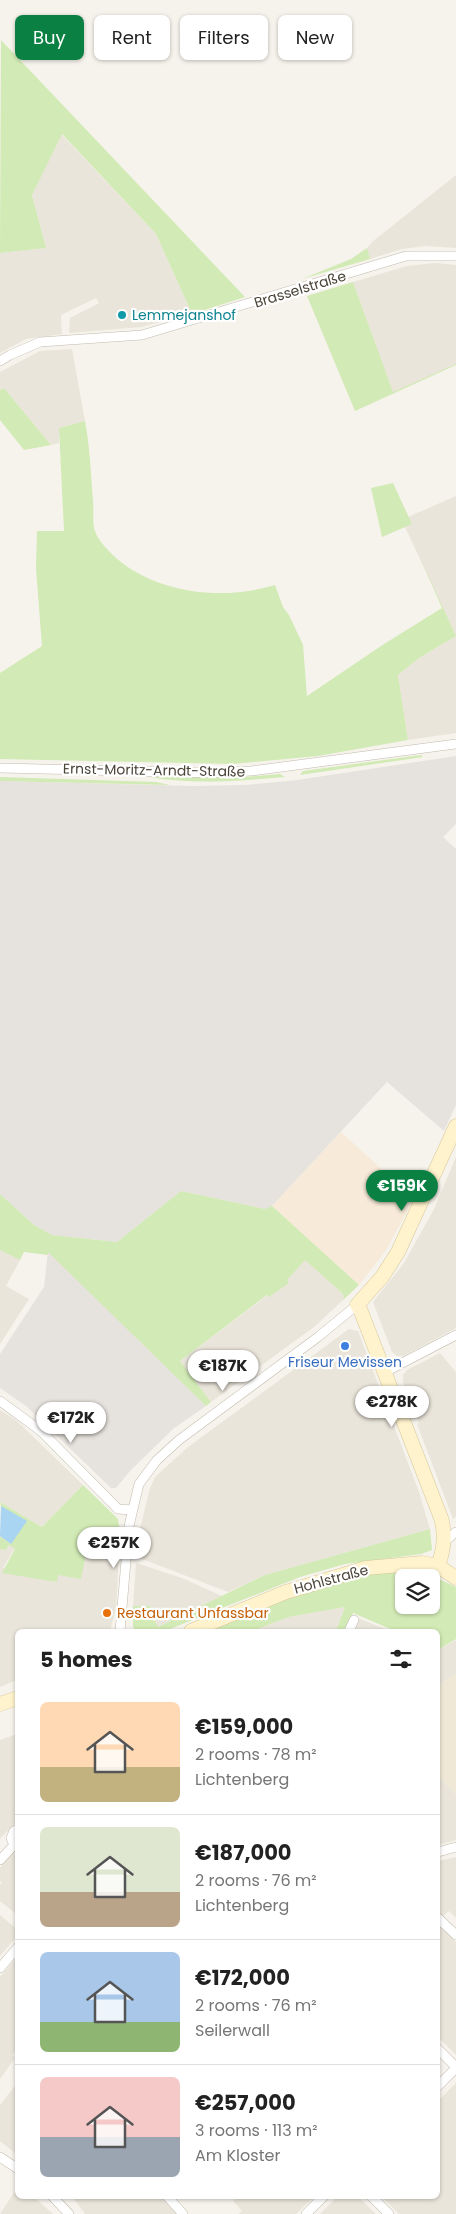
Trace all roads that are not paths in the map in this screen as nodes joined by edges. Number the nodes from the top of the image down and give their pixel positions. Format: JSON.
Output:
{"nodes":[{"id":1,"x":456,"y":256,"type":"edge"},
{"id":2,"x":0,"y":361,"type":"edge"},
{"id":3,"x":456,"y":744,"type":"edge"},
{"id":4,"x":0,"y":768,"type":"edge"},
{"id":5,"x":456,"y":1126,"type":"edge"},
{"id":6,"x":357,"y":1305,"type":"junction"},
{"id":7,"x":456,"y":1335,"type":"edge"},
{"id":8,"x":385,"y":1372,"type":"junction"},
{"id":9,"x":0,"y":1401,"type":"edge"},
{"id":10,"x":132,"y":1510,"type":"junction"},
{"id":11,"x":456,"y":1532,"type":"edge"},
{"id":12,"x":444,"y":1542,"type":"junction"},
{"id":13,"x":438,"y":1566,"type":"junction"},
{"id":14,"x":456,"y":1578,"type":"edge"},
{"id":15,"x":354,"y":1620,"type":"dead end"},
{"id":16,"x":120,"y":1629,"type":"edge"},
{"id":17,"x":196,"y":1629,"type":"edge"},
{"id":18,"x":350,"y":1629,"type":"edge"},
{"id":19,"x":15,"y":1699,"type":"edge"},
{"id":20,"x":0,"y":1704,"type":"edge"},
{"id":21,"x":15,"y":1830,"type":"edge"},
{"id":22,"x":15,"y":1844,"type":"edge"},
{"id":23,"x":15,"y":1846,"type":"edge"},
{"id":24,"x":456,"y":1847,"type":"edge"},
{"id":25,"x":440,"y":1851,"type":"edge"},
{"id":26,"x":0,"y":1860,"type":"edge"},
{"id":27,"x":440,"y":1920,"type":"edge"},
{"id":28,"x":456,"y":1935,"type":"edge"},
{"id":29,"x":15,"y":1951,"type":"edge"},
{"id":30,"x":0,"y":1968,"type":"edge"},
{"id":31,"x":440,"y":2051,"type":"edge"},
{"id":32,"x":456,"y":2068,"type":"edge"},
{"id":33,"x":440,"y":2084,"type":"edge"},
{"id":34,"x":0,"y":2157,"type":"edge"},
{"id":35,"x":15,"y":2168,"type":"edge"},
{"id":36,"x":57,"y":2199,"type":"edge"},
{"id":37,"x":170,"y":2199,"type":"edge"},
{"id":38,"x":321,"y":2199,"type":"edge"},
{"id":39,"x":373,"y":2199,"type":"edge"},
{"id":40,"x":69,"y":2214,"type":"edge"},
{"id":41,"x":183,"y":2214,"type":"edge"},
{"id":42,"x":306,"y":2214,"type":"edge"},
{"id":43,"x":389,"y":2214,"type":"edge"}],
"edges":[{"from":1,"to":2,"type":"street","name":"Brasselstraße"},
{"from":3,"to":4,"type":"street","name":"Ernst-Moritz-Arndt-Straße"},
{"from":5,"to":6,"type":"main road"},
{"from":6,"to":8,"type":"main road"},
{"from":6,"to":10,"type":"street"},
{"from":7,"to":8,"type":"street"},
{"from":8,"to":12,"type":"main road"},
{"from":9,"to":10,"type":"street"},
{"from":10,"to":16,"type":"street"},
{"from":11,"to":12,"type":"street"},
{"from":12,"to":13,"type":"main road"},
{"from":13,"to":14,"type":"main road"},
{"from":13,"to":17,"type":"main road","name":"Hohlstraße"},
{"from":15,"to":18,"type":"street"},
{"from":19,"to":20,"type":"main road"},
{"from":21,"to":22,"type":"street"},
{"from":23,"to":26,"type":"street"},
{"from":24,"to":25,"type":"street"},
{"from":27,"to":28,"type":"street"},
{"from":29,"to":30,"type":"street"},
{"from":31,"to":32,"type":"street"},
{"from":32,"to":33,"type":"street"},
{"from":34,"to":35,"type":"street"},
{"from":36,"to":40,"type":"street"},
{"from":37,"to":41,"type":"street"},
{"from":38,"to":42,"type":"street"},
{"from":39,"to":43,"type":"street"}]}
